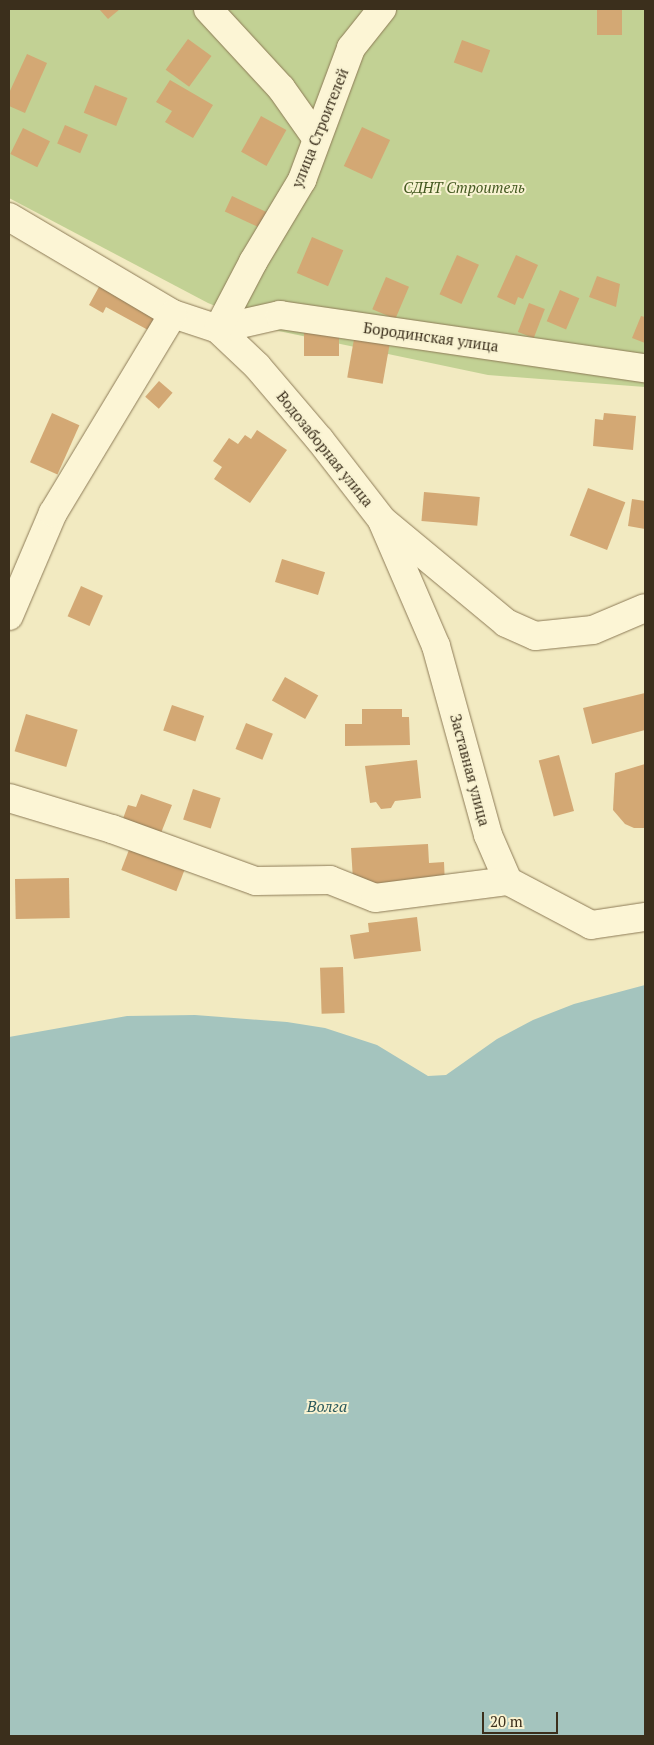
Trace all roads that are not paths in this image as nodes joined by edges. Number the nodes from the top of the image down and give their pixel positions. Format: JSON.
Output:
{"nodes":[{"id":1,"x":208,"y":9,"type":"edge"},
{"id":2,"x":382,"y":9,"type":"edge"},
{"id":3,"x":317,"y":139,"type":"junction"},
{"id":4,"x":9,"y":218,"type":"edge"},
{"id":5,"x":173,"y":314,"type":"junction"},
{"id":6,"x":218,"y":329,"type":"junction"},
{"id":7,"x":645,"y":368,"type":"edge"},
{"id":8,"x":382,"y":520,"type":"junction"},
{"id":9,"x":645,"y":608,"type":"edge"},
{"id":10,"x":9,"y":616,"type":"edge"},
{"id":11,"x":9,"y":798,"type":"edge"},
{"id":12,"x":508,"y":881,"type":"junction"},
{"id":13,"x":645,"y":917,"type":"edge"}],
"edges":[{"from":1,"to":3,"type":"street"},
{"from":2,"to":3,"type":"street","name":"улица Строителей"},
{"from":3,"to":6,"type":"street","name":"улица Строителей"},
{"from":4,"to":5,"type":"street","name":"Водозаборная улица"},
{"from":5,"to":6,"type":"street","name":"Водозаборная улица"},
{"from":5,"to":10,"type":"street"},
{"from":6,"to":7,"type":"street","name":"Бородинская улица"},
{"from":6,"to":8,"type":"street","name":"Водозаборная улица"},
{"from":8,"to":9,"type":"street","name":"Водозаборная улица"},
{"from":8,"to":12,"type":"street","name":"Заставная улица"},
{"from":11,"to":12,"type":"street"},
{"from":12,"to":13,"type":"street"}]}
